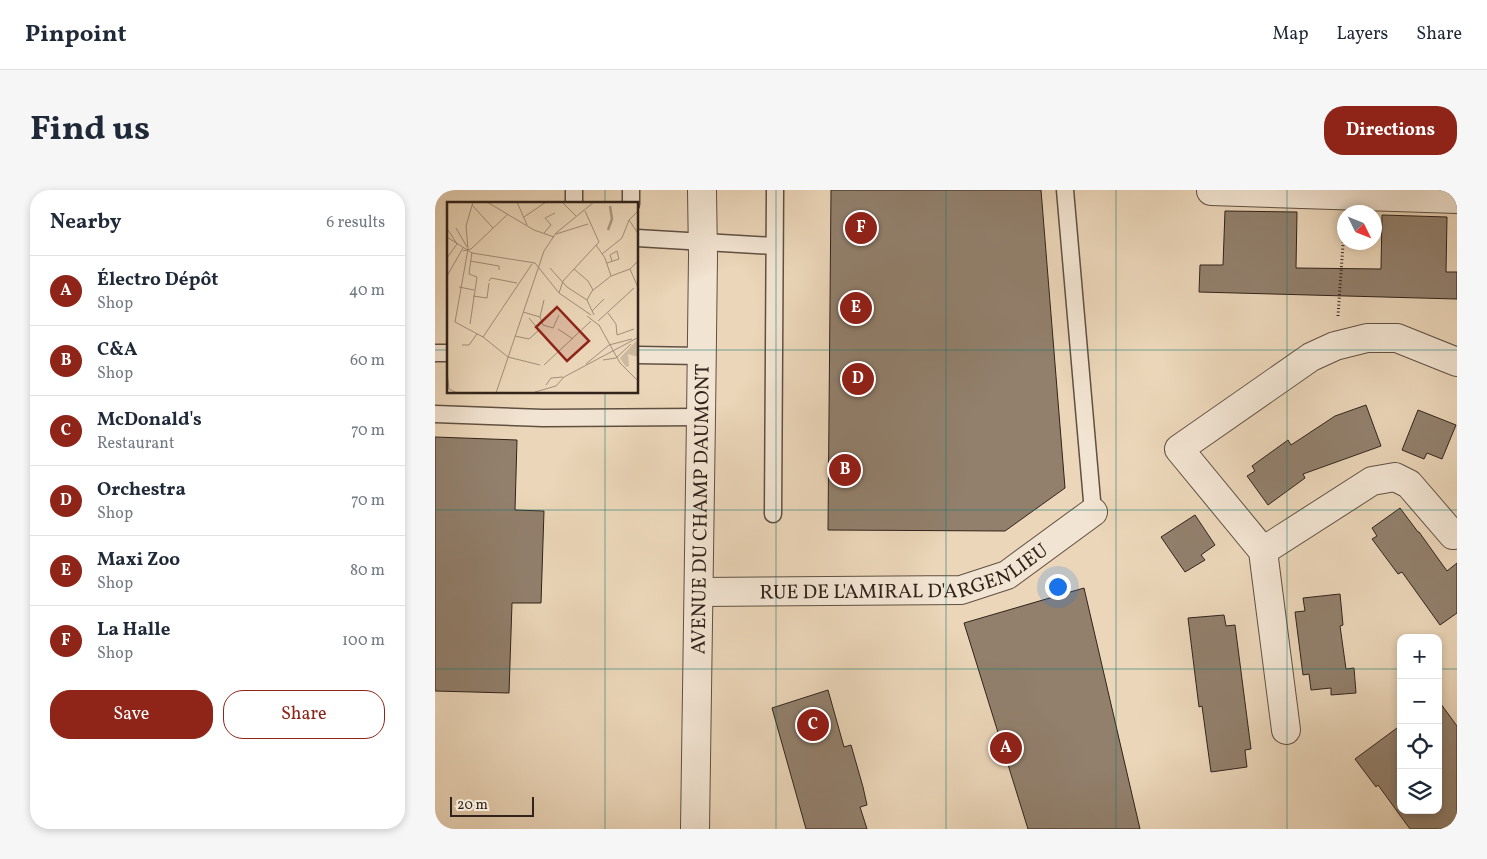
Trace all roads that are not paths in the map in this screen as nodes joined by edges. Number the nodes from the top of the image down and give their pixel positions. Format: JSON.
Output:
{"nodes":[{"id":1,"x":702,"y":190,"type":"edge"},
{"id":2,"x":775,"y":190,"type":"edge"},
{"id":3,"x":1065,"y":190,"type":"edge"},
{"id":4,"x":1211,"y":191,"type":"edge"},
{"id":5,"x":1347,"y":192,"type":"edge"},
{"id":6,"x":1457,"y":199,"type":"edge"},
{"id":7,"x":639,"y":238,"type":"edge"},
{"id":8,"x":703,"y":242,"type":"junction"},
{"id":9,"x":774,"y":246,"type":"junction"},
{"id":10,"x":639,"y":355,"type":"edge"},
{"id":11,"x":702,"y":356,"type":"junction"},
{"id":12,"x":1457,"y":362,"type":"edge"},
{"id":13,"x":435,"y":414,"type":"edge"},
{"id":14,"x":701,"y":417,"type":"junction"},
{"id":15,"x":1093,"y":512,"type":"joint"},
{"id":16,"x":773,"y":514,"type":"dead end"},
{"id":17,"x":1453,"y":534,"type":"dead end"},
{"id":18,"x":1263,"y":551,"type":"junction"},
{"id":19,"x":699,"y":592,"type":"junction"},
{"id":20,"x":1286,"y":730,"type":"dead end"},
{"id":21,"x":695,"y":829,"type":"edge"}],
"edges":[{"from":1,"to":8,"type":"street","name":"AVENUE DU CHAMP DAUMONT"},
{"from":2,"to":9,"type":"lane"},
{"from":3,"to":15,"type":"lane"},
{"from":4,"to":5,"type":"street"},
{"from":5,"to":6,"type":"street"},
{"from":7,"to":8,"type":"lane"},
{"from":8,"to":9,"type":"lane"},
{"from":8,"to":11,"type":"street","name":"AVENUE DU CHAMP DAUMONT"},
{"from":9,"to":16,"type":"lane"},
{"from":10,"to":11,"type":"lane"},
{"from":11,"to":14,"type":"street","name":"AVENUE DU CHAMP DAUMONT"},
{"from":12,"to":18,"type":"street"},
{"from":13,"to":14,"type":"lane"},
{"from":14,"to":19,"type":"street","name":"AVENUE DU CHAMP DAUMONT"},
{"from":15,"to":19,"type":"street","name":"RUE DE L'AMIRAL D'ARGENLIEU"},
{"from":17,"to":18,"type":"street"},
{"from":18,"to":20,"type":"street"},
{"from":19,"to":21,"type":"street","name":"AVENUE DU CHAMP DAUMONT"}]}
